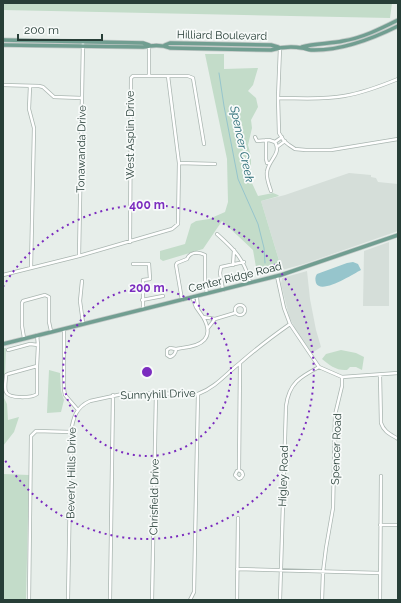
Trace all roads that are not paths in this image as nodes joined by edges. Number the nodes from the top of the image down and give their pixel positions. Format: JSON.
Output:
{"nodes":[{"id":1,"x":398,"y":20,"type":"edge"},
{"id":2,"x":398,"y":26,"type":"edge"},
{"id":3,"x":3,"y":40,"type":"edge"},
{"id":4,"x":83,"y":42,"type":"junction"},
{"id":5,"x":3,"y":45,"type":"edge"},
{"id":6,"x":150,"y":45,"type":"junction"},
{"id":7,"x":83,"y":46,"type":"junction"},
{"id":8,"x":280,"y":48,"type":"junction"},
{"id":9,"x":301,"y":48,"type":"junction"},
{"id":10,"x":149,"y":76,"type":"junction"},
{"id":11,"x":168,"y":76,"type":"junction"},
{"id":12,"x":398,"y":79,"type":"edge"},
{"id":13,"x":3,"y":85,"type":"edge"},
{"id":14,"x":30,"y":86,"type":"junction"},
{"id":15,"x":82,"y":98,"type":"junction"},
{"id":16,"x":278,"y":98,"type":"junction"},
{"id":17,"x":255,"y":137,"type":"dead end"},
{"id":18,"x":282,"y":137,"type":"junction"},
{"id":19,"x":398,"y":139,"type":"edge"},
{"id":20,"x":266,"y":140,"type":"junction"},
{"id":21,"x":275,"y":142,"type":"junction"},
{"id":22,"x":285,"y":142,"type":"junction"},
{"id":23,"x":204,"y":144,"type":"dead end"},
{"id":24,"x":277,"y":147,"type":"junction"},
{"id":25,"x":179,"y":163,"type":"junction"},
{"id":26,"x":271,"y":163,"type":"junction"},
{"id":27,"x":214,"y":164,"type":"dead end"},
{"id":28,"x":271,"y":191,"type":"dead end"},
{"id":29,"x":217,"y":234,"type":"dead end"},
{"id":30,"x":398,"y":235,"type":"edge"},
{"id":31,"x":130,"y":242,"type":"junction"},
{"id":32,"x":234,"y":249,"type":"junction"},
{"id":33,"x":79,"y":256,"type":"junction"},
{"id":34,"x":244,"y":262,"type":"junction"},
{"id":35,"x":133,"y":264,"type":"dead end"},
{"id":36,"x":233,"y":265,"type":"junction"},
{"id":37,"x":31,"y":268,"type":"junction"},
{"id":38,"x":3,"y":275,"type":"edge"},
{"id":39,"x":277,"y":276,"type":"junction"},
{"id":40,"x":82,"y":281,"type":"dead end"},
{"id":41,"x":250,"y":282,"type":"junction"},
{"id":42,"x":222,"y":290,"type":"junction"},
{"id":43,"x":207,"y":293,"type":"junction"},
{"id":44,"x":164,"y":296,"type":"dead end"},
{"id":45,"x":195,"y":296,"type":"junction"},
{"id":46,"x":142,"y":300,"type":"junction"},
{"id":47,"x":182,"y":300,"type":"junction"},
{"id":48,"x":142,"y":308,"type":"junction"},
{"id":49,"x":235,"y":313,"type":"dead end"},
{"id":50,"x":203,"y":317,"type":"junction"},
{"id":51,"x":215,"y":319,"type":"junction"},
{"id":52,"x":83,"y":323,"type":"junction"},
{"id":53,"x":290,"y":324,"type":"junction"},
{"id":54,"x":64,"y":328,"type":"junction"},
{"id":55,"x":208,"y":328,"type":"junction"},
{"id":56,"x":51,"y":331,"type":"junction"},
{"id":57,"x":37,"y":335,"type":"junction"},
{"id":58,"x":24,"y":338,"type":"junction"},
{"id":59,"x":3,"y":344,"type":"edge"},
{"id":60,"x":38,"y":345,"type":"junction"},
{"id":61,"x":176,"y":349,"type":"dead end"},
{"id":62,"x":8,"y":350,"type":"dead end"},
{"id":63,"x":240,"y":362,"type":"junction"},
{"id":64,"x":37,"y":366,"type":"junction"},
{"id":65,"x":319,"y":367,"type":"junction"},
{"id":66,"x":398,"y":374,"type":"edge"},
{"id":67,"x":380,"y":375,"type":"junction"},
{"id":68,"x":342,"y":377,"type":"junction"},
{"id":69,"x":156,"y":393,"type":"junction"},
{"id":70,"x":198,"y":394,"type":"junction"},
{"id":71,"x":113,"y":395,"type":"junction"},
{"id":72,"x":78,"y":410,"type":"junction"},
{"id":73,"x":71,"y":432,"type":"junction"},
{"id":74,"x":398,"y":438,"type":"edge"},
{"id":75,"x":239,"y":470,"type":"dead end"},
{"id":76,"x":381,"y":476,"type":"dead end"},
{"id":77,"x":238,"y":518,"type":"dead end"},
{"id":78,"x":380,"y":525,"type":"junction"},
{"id":79,"x":398,"y":525,"type":"edge"},
{"id":80,"x":238,"y":569,"type":"junction"},
{"id":81,"x":281,"y":570,"type":"junction"},
{"id":82,"x":323,"y":572,"type":"junction"},
{"id":83,"x":380,"y":573,"type":"junction"},
{"id":84,"x":29,"y":600,"type":"edge"},
{"id":85,"x":68,"y":600,"type":"edge"},
{"id":86,"x":110,"y":600,"type":"edge"},
{"id":87,"x":152,"y":600,"type":"edge"},
{"id":88,"x":190,"y":600,"type":"edge"},
{"id":89,"x":237,"y":600,"type":"edge"},
{"id":90,"x":280,"y":600,"type":"edge"},
{"id":91,"x":322,"y":600,"type":"edge"},
{"id":92,"x":380,"y":600,"type":"edge"}],
"edges":[{"from":1,"to":9,"type":"main road","name":"Hilliard Boulevard"},
{"from":2,"to":9,"type":"main road","name":"Hilliard Boulevard"},
{"from":3,"to":4,"type":"main road","name":"Hilliard Boulevard"},
{"from":4,"to":6,"type":"main road","name":"Hilliard Boulevard"},
{"from":4,"to":7,"type":"street","name":"Tonawanda Drive"},
{"from":5,"to":7,"type":"main road","name":"Hilliard Boulevard"},
{"from":6,"to":7,"type":"main road","name":"Hilliard Boulevard"},
{"from":6,"to":8,"type":"main road","name":"Hilliard Boulevard"},
{"from":6,"to":10,"type":"street"},
{"from":7,"to":15,"type":"street","name":"Tonawanda Drive"},
{"from":8,"to":9,"type":"main road","name":"Hilliard Boulevard"},
{"from":8,"to":16,"type":"street"},
{"from":10,"to":11,"type":"street"},
{"from":10,"to":31,"type":"street","name":"West Asplin Drive"},
{"from":11,"to":23,"type":"street"},
{"from":11,"to":25,"type":"street"},
{"from":12,"to":16,"type":"street"},
{"from":13,"to":14,"type":"street"},
{"from":14,"to":15,"type":"street"},
{"from":14,"to":37,"type":"street"},
{"from":15,"to":33,"type":"street","name":"Tonawanda Drive"},
{"from":16,"to":18,"type":"street"},
{"from":17,"to":20,"type":"street"},
{"from":18,"to":21,"type":"street"},
{"from":18,"to":22,"type":"street"},
{"from":19,"to":22,"type":"street"},
{"from":20,"to":21,"type":"street"},
{"from":20,"to":26,"type":"street"},
{"from":21,"to":24,"type":"street"},
{"from":22,"to":24,"type":"street"},
{"from":24,"to":26,"type":"street"},
{"from":25,"to":27,"type":"street"},
{"from":25,"to":31,"type":"street"},
{"from":26,"to":28,"type":"street"},
{"from":29,"to":32,"type":"street"},
{"from":30,"to":39,"type":"main road","name":"Center Ridge Road"},
{"from":31,"to":33,"type":"street"},
{"from":32,"to":34,"type":"street"},
{"from":32,"to":36,"type":"street"},
{"from":33,"to":37,"type":"street"},
{"from":34,"to":36,"type":"street"},
{"from":34,"to":41,"type":"street"},
{"from":35,"to":46,"type":"street"},
{"from":36,"to":42,"type":"street"},
{"from":37,"to":38,"type":"street"},
{"from":39,"to":41,"type":"main road","name":"Center Ridge Road"},
{"from":39,"to":53,"type":"street"},
{"from":40,"to":52,"type":"street"},
{"from":41,"to":42,"type":"main road","name":"Center Ridge Road"},
{"from":42,"to":43,"type":"main road","name":"Center Ridge Road"},
{"from":43,"to":45,"type":"main road","name":"Center Ridge Road"},
{"from":43,"to":47,"type":"street"},
{"from":44,"to":46,"type":"street"},
{"from":45,"to":47,"type":"main road","name":"Center Ridge Road"},
{"from":45,"to":50,"type":"street"},
{"from":46,"to":48,"type":"street"},
{"from":47,"to":48,"type":"main road","name":"Center Ridge Road"},
{"from":48,"to":52,"type":"main road","name":"Center Ridge Road"},
{"from":49,"to":51,"type":"street"},
{"from":50,"to":51,"type":"street"},
{"from":50,"to":55,"type":"street"},
{"from":51,"to":55,"type":"street"},
{"from":52,"to":54,"type":"main road","name":"Center Ridge Road"},
{"from":53,"to":63,"type":"street","name":"Sunnyhill Drive"},
{"from":53,"to":65,"type":"street"},
{"from":54,"to":56,"type":"main road","name":"Center Ridge Road"},
{"from":54,"to":72,"type":"street"},
{"from":55,"to":61,"type":"street"},
{"from":56,"to":57,"type":"main road","name":"Center Ridge Road"},
{"from":56,"to":58,"type":"street"},
{"from":57,"to":58,"type":"main road","name":"Center Ridge Road"},
{"from":57,"to":60,"type":"street"},
{"from":58,"to":59,"type":"main road","name":"Center Ridge Road"},
{"from":60,"to":62,"type":"street"},
{"from":60,"to":64,"type":"street"},
{"from":63,"to":70,"type":"street","name":"Sunnyhill Drive"},
{"from":63,"to":75,"type":"street"},
{"from":64,"to":64,"type":"street"},
{"from":65,"to":68,"type":"street"},
{"from":65,"to":81,"type":"street","name":"Higley Road"},
{"from":66,"to":67,"type":"street"},
{"from":67,"to":68,"type":"street"},
{"from":67,"to":74,"type":"street"},
{"from":68,"to":82,"type":"street","name":"Spencer Road"},
{"from":69,"to":70,"type":"street","name":"Sunnyhill Drive"},
{"from":69,"to":71,"type":"street","name":"Sunnyhill Drive"},
{"from":69,"to":87,"type":"street","name":"Chrisfield Drive"},
{"from":70,"to":88,"type":"street"},
{"from":71,"to":72,"type":"street","name":"Sunnyhill Drive"},
{"from":71,"to":86,"type":"street"},
{"from":72,"to":73,"type":"street","name":"Beverly Hills Drive"},
{"from":73,"to":84,"type":"street"},
{"from":73,"to":85,"type":"street","name":"Beverly Hills Drive"},
{"from":76,"to":78,"type":"street"},
{"from":77,"to":80,"type":"street"},
{"from":78,"to":79,"type":"street"},
{"from":78,"to":83,"type":"street"},
{"from":80,"to":81,"type":"street"},
{"from":80,"to":89,"type":"street"},
{"from":81,"to":82,"type":"street"},
{"from":81,"to":90,"type":"street","name":"Higley Road"},
{"from":82,"to":83,"type":"street"},
{"from":82,"to":91,"type":"street","name":"Spencer Road"},
{"from":83,"to":92,"type":"street"}]}
